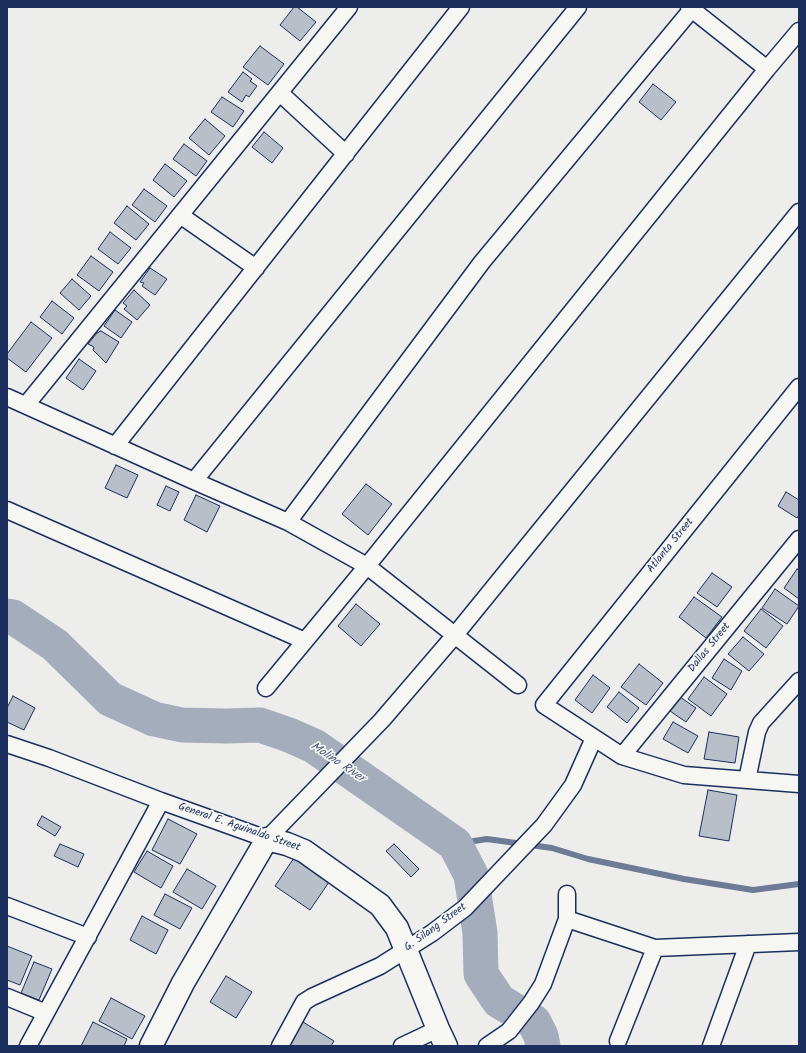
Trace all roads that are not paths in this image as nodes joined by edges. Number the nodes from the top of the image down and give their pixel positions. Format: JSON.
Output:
{"nodes":[{"id":1,"x":350,"y":7,"type":"edge"},
{"id":2,"x":461,"y":7,"type":"edge"},
{"id":3,"x":578,"y":7,"type":"edge"},
{"id":4,"x":691,"y":8,"type":"edge"},
{"id":5,"x":799,"y":31,"type":"edge"},
{"id":6,"x":767,"y":70,"type":"junction"},
{"id":7,"x":280,"y":93,"type":"junction"},
{"id":8,"x":346,"y":154,"type":"junction"},
{"id":9,"x":799,"y":212,"type":"edge"},
{"id":10,"x":180,"y":215,"type":"junction"},
{"id":11,"x":256,"y":268,"type":"junction"},
{"id":12,"x":799,"y":387,"type":"edge"},
{"id":13,"x":7,"y":397,"type":"edge"},
{"id":14,"x":26,"y":405,"type":"junction"},
{"id":15,"x":115,"y":446,"type":"junction"},
{"id":16,"x":194,"y":481,"type":"junction"},
{"id":17,"x":7,"y":510,"type":"edge"},
{"id":18,"x":288,"y":522,"type":"junction"},
{"id":19,"x":799,"y":539,"type":"edge"},
{"id":20,"x":367,"y":566,"type":"junction"},
{"id":21,"x":455,"y":635,"type":"junction"},
{"id":22,"x":305,"y":641,"type":"junction"},
{"id":23,"x":799,"y":681,"type":"edge"},
{"id":24,"x":518,"y":685,"type":"dead end"},
{"id":25,"x":266,"y":688,"type":"dead end"},
{"id":26,"x":594,"y":738,"type":"junction"},
{"id":27,"x":7,"y":744,"type":"edge"},
{"id":28,"x":622,"y":756,"type":"junction"},
{"id":29,"x":747,"y":780,"type":"junction"},
{"id":30,"x":799,"y":784,"type":"edge"},
{"id":31,"x":161,"y":801,"type":"junction"},
{"id":32,"x":266,"y":839,"type":"junction"},
{"id":33,"x":567,"y":894,"type":"dead end"},
{"id":34,"x":7,"y":906,"type":"edge"},
{"id":35,"x":567,"y":919,"type":"junction"},
{"id":36,"x":88,"y":937,"type":"junction"},
{"id":37,"x":799,"y":942,"type":"edge"},
{"id":38,"x":748,"y":944,"type":"junction"},
{"id":39,"x":655,"y":948,"type":"junction"},
{"id":40,"x":406,"y":950,"type":"junction"},
{"id":41,"x":7,"y":997,"type":"edge"},
{"id":42,"x":46,"y":1013,"type":"junction"},
{"id":43,"x":442,"y":1038,"type":"edge"},
{"id":44,"x":618,"y":1041,"type":"dead end"},
{"id":45,"x":28,"y":1046,"type":"edge"},
{"id":46,"x":150,"y":1046,"type":"edge"},
{"id":47,"x":280,"y":1046,"type":"edge"},
{"id":48,"x":402,"y":1046,"type":"edge"},
{"id":49,"x":487,"y":1046,"type":"edge"},
{"id":50,"x":711,"y":1046,"type":"edge"}],
"edges":[{"from":1,"to":7,"type":"street"},
{"from":2,"to":8,"type":"street"},
{"from":3,"to":16,"type":"street"},
{"from":4,"to":6,"type":"street"},
{"from":4,"to":18,"type":"street"},
{"from":5,"to":6,"type":"street"},
{"from":6,"to":20,"type":"street"},
{"from":7,"to":8,"type":"street"},
{"from":7,"to":10,"type":"street"},
{"from":8,"to":11,"type":"street"},
{"from":9,"to":21,"type":"street"},
{"from":10,"to":11,"type":"street"},
{"from":10,"to":14,"type":"street"},
{"from":11,"to":15,"type":"street"},
{"from":12,"to":26,"type":"street","name":"Atlanta Street"},
{"from":13,"to":14,"type":"street"},
{"from":14,"to":15,"type":"street"},
{"from":15,"to":16,"type":"street"},
{"from":16,"to":18,"type":"street"},
{"from":17,"to":22,"type":"street"},
{"from":18,"to":20,"type":"street"},
{"from":19,"to":28,"type":"street","name":"Dallas Street"},
{"from":20,"to":21,"type":"street"},
{"from":20,"to":22,"type":"street"},
{"from":21,"to":24,"type":"street"},
{"from":21,"to":32,"type":"street"},
{"from":22,"to":25,"type":"street"},
{"from":23,"to":29,"type":"street"},
{"from":26,"to":28,"type":"street"},
{"from":26,"to":40,"type":"street","name":"G. Silang Street"},
{"from":27,"to":31,"type":"street","name":"General E. Aguinaldo Street"},
{"from":28,"to":29,"type":"street"},
{"from":29,"to":30,"type":"street"},
{"from":31,"to":32,"type":"street","name":"General E. Aguinaldo Street"},
{"from":31,"to":36,"type":"street"},
{"from":32,"to":40,"type":"street","name":"General E. Aguinaldo Street"},
{"from":32,"to":46,"type":"street"},
{"from":33,"to":35,"type":"street"},
{"from":34,"to":36,"type":"street"},
{"from":35,"to":39,"type":"street"},
{"from":35,"to":49,"type":"street"},
{"from":36,"to":42,"type":"street"},
{"from":37,"to":38,"type":"street"},
{"from":38,"to":39,"type":"street"},
{"from":38,"to":50,"type":"street"},
{"from":39,"to":44,"type":"street"},
{"from":40,"to":43,"type":"street","name":"General E. Aguinaldo Street"},
{"from":40,"to":47,"type":"street","name":"G. Silang Street"},
{"from":41,"to":42,"type":"street"},
{"from":42,"to":45,"type":"street"},
{"from":43,"to":48,"type":"street"}]}
